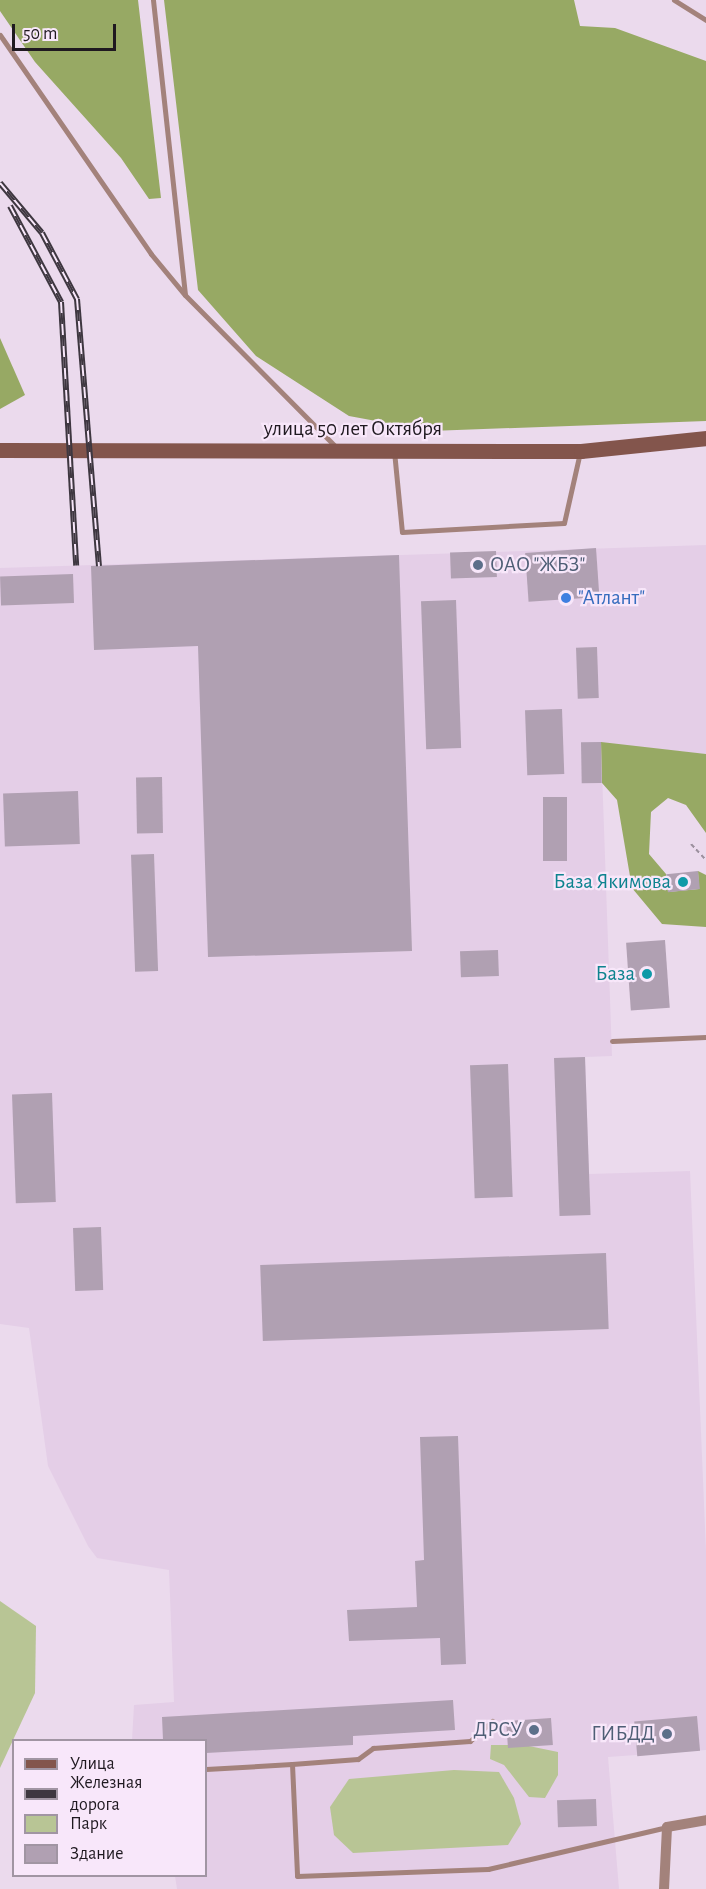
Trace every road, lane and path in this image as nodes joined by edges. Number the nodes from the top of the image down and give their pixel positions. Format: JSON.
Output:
{"nodes":[{"id":1,"x":153,"y":0,"type":"edge"},
{"id":2,"x":674,"y":0,"type":"edge"},
{"id":3,"x":706,"y":20,"type":"edge"},
{"id":4,"x":0,"y":35,"type":"edge"},
{"id":5,"x":185,"y":295,"type":"junction"},
{"id":6,"x":706,"y":438,"type":"edge"},
{"id":7,"x":338,"y":449,"type":"junction"},
{"id":8,"x":394,"y":449,"type":"junction"},
{"id":9,"x":0,"y":450,"type":"edge"},
{"id":10,"x":581,"y":450,"type":"junction"},
{"id":11,"x":692,"y":844,"type":"dead end"},
{"id":12,"x":706,"y":860,"type":"edge"},
{"id":13,"x":706,"y":1037,"type":"edge"},
{"id":14,"x":612,"y":1041,"type":"dead end"},
{"id":15,"x":492,"y":1720,"type":"dead end"},
{"id":16,"x":292,"y":1764,"type":"junction"},
{"id":17,"x":207,"y":1769,"type":"edge"},
{"id":18,"x":706,"y":1820,"type":"edge"},
{"id":19,"x":667,"y":1827,"type":"junction"},
{"id":20,"x":664,"y":1889,"type":"edge"}],
"edges":[{"from":1,"to":5,"type":"lane"},
{"from":2,"to":3,"type":"lane"},
{"from":4,"to":5,"type":"lane"},
{"from":5,"to":7,"type":"lane"},
{"from":6,"to":10,"type":"main road","name":"улица 50 лет Октября"},
{"from":7,"to":8,"type":"main road","name":"улица 50 лет Октября"},
{"from":7,"to":9,"type":"main road","name":"улица 50 лет Октября"},
{"from":8,"to":10,"type":"main road","name":"улица 50 лет Октября"},
{"from":8,"to":10,"type":"lane"},
{"from":11,"to":12,"type":"path"},
{"from":13,"to":14,"type":"lane"},
{"from":15,"to":16,"type":"lane"},
{"from":16,"to":17,"type":"lane"},
{"from":16,"to":19,"type":"lane"},
{"from":18,"to":19,"type":"street"},
{"from":19,"to":20,"type":"street"}]}
